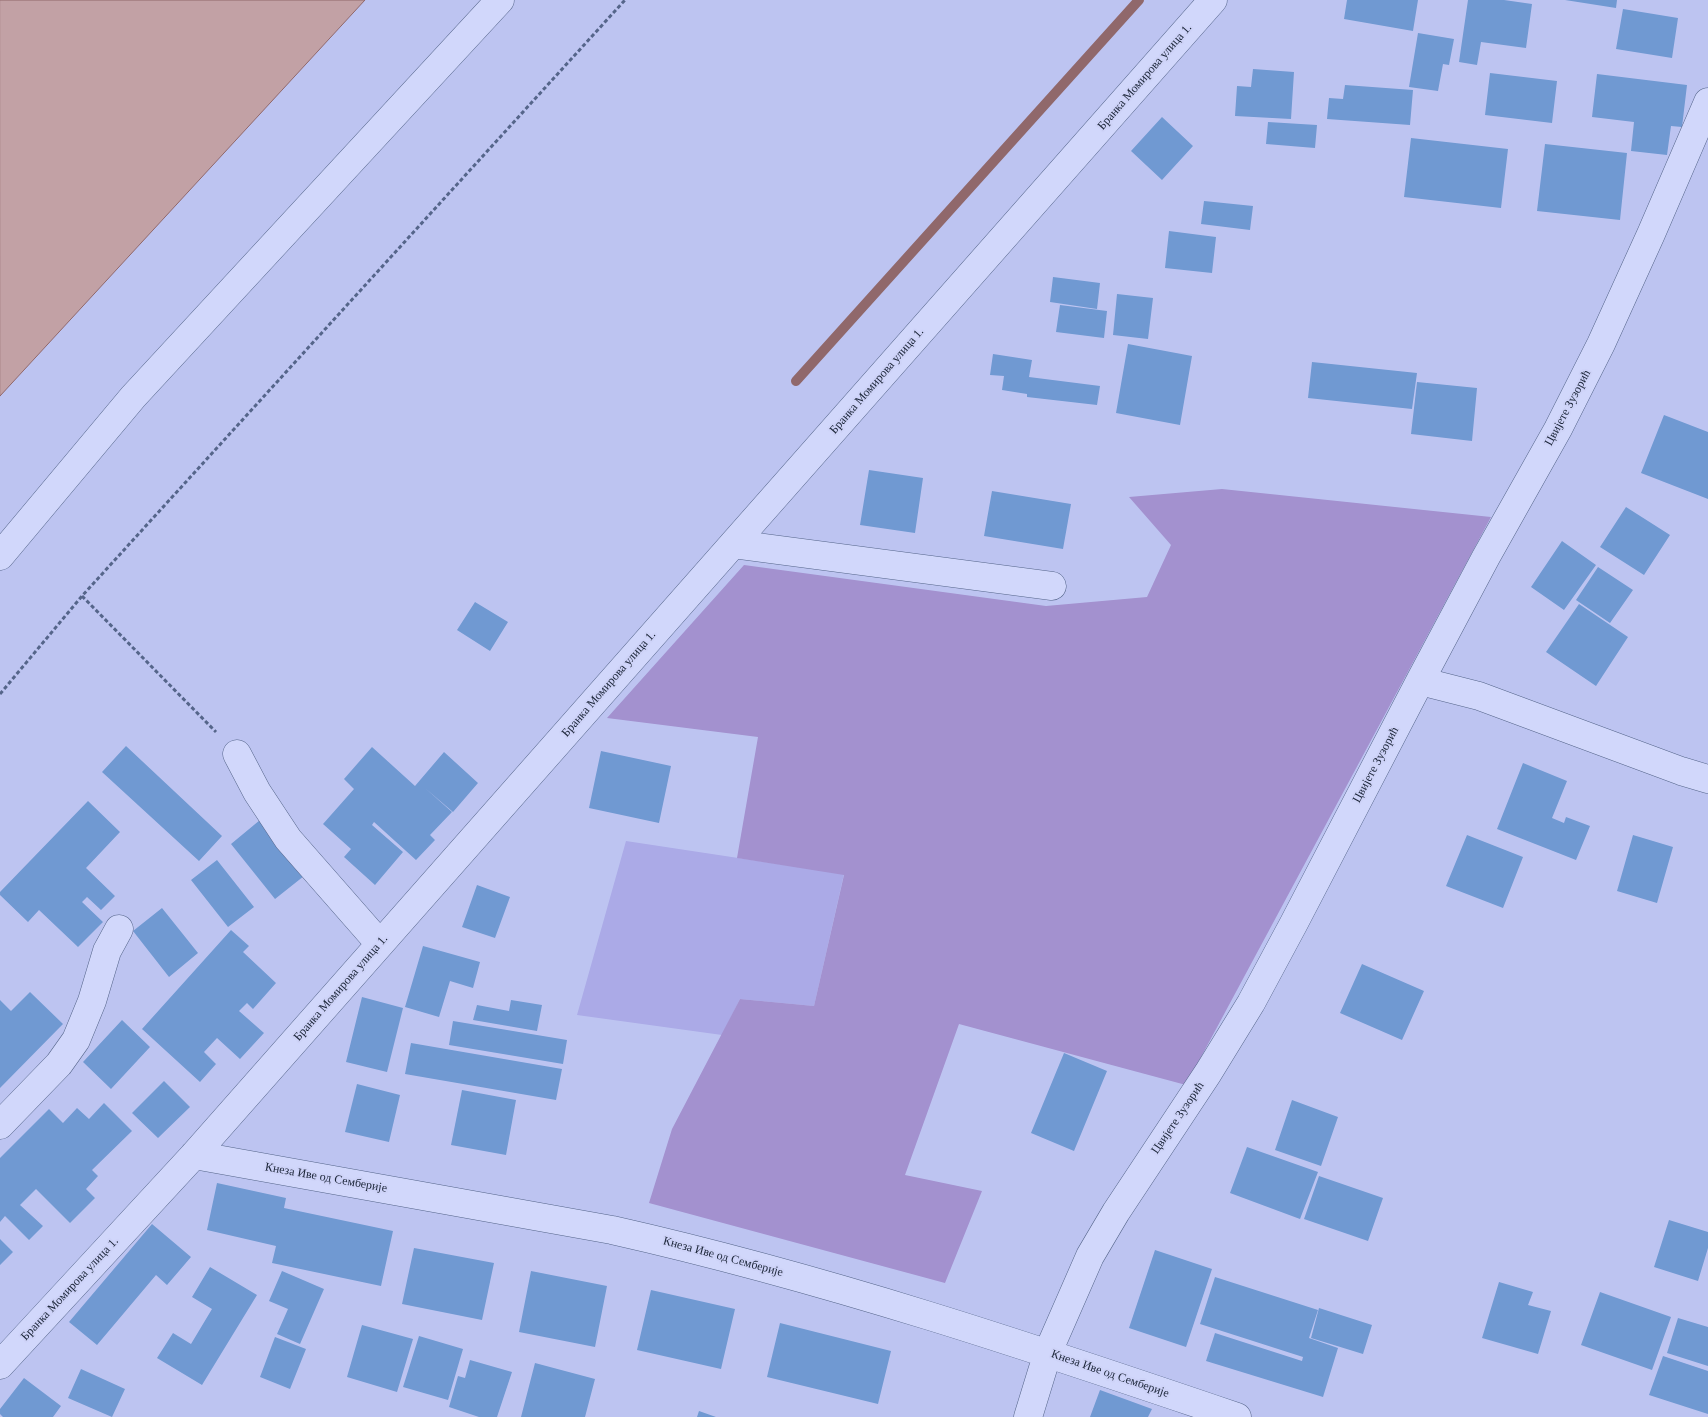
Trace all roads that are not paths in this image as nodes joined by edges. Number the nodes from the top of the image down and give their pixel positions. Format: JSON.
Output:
{"nodes":[{"id":1,"x":500,"y":0,"type":"edge"},
{"id":2,"x":1213,"y":0,"type":"edge"},
{"id":3,"x":1708,"y":102,"type":"edge"},
{"id":4,"x":733,"y":544,"type":"junction"},
{"id":5,"x":0,"y":556,"type":"edge"},
{"id":6,"x":1052,"y":586,"type":"dead end"},
{"id":7,"x":1420,"y":681,"type":"junction"},
{"id":8,"x":237,"y":754,"type":"road end"},
{"id":9,"x":1708,"y":778,"type":"edge"},
{"id":10,"x":119,"y":929,"type":"dead end"},
{"id":11,"x":380,"y":944,"type":"junction"},
{"id":12,"x":0,"y":1125,"type":"edge"},
{"id":13,"x":194,"y":1155,"type":"junction"},
{"id":14,"x":1048,"y":1352,"type":"junction"},
{"id":15,"x":0,"y":1364,"type":"edge"},
{"id":16,"x":1028,"y":1417,"type":"edge"},
{"id":17,"x":1237,"y":1417,"type":"edge"}],
"edges":[{"from":1,"to":5,"type":"street"},
{"from":2,"to":4,"type":"street","name":"Бранка Момирова улица 1."},
{"from":3,"to":7,"type":"street","name":"Цвијете Зузорић"},
{"from":4,"to":6,"type":"street"},
{"from":4,"to":11,"type":"street","name":"Бранка Момирова улица 1."},
{"from":7,"to":9,"type":"street"},
{"from":7,"to":14,"type":"street","name":"Цвијете Зузорић"},
{"from":8,"to":11,"type":"street"},
{"from":10,"to":12,"type":"street"},
{"from":11,"to":13,"type":"street","name":"Бранка Момирова улица 1."},
{"from":13,"to":14,"type":"street","name":"Кнеза Иве од Семберије"},
{"from":13,"to":15,"type":"street","name":"Бранка Момирова улица 1."},
{"from":14,"to":16,"type":"street","name":"Цвијете Зузорић"},
{"from":14,"to":17,"type":"street","name":"Кнеза Иве од Семберије"}]}
